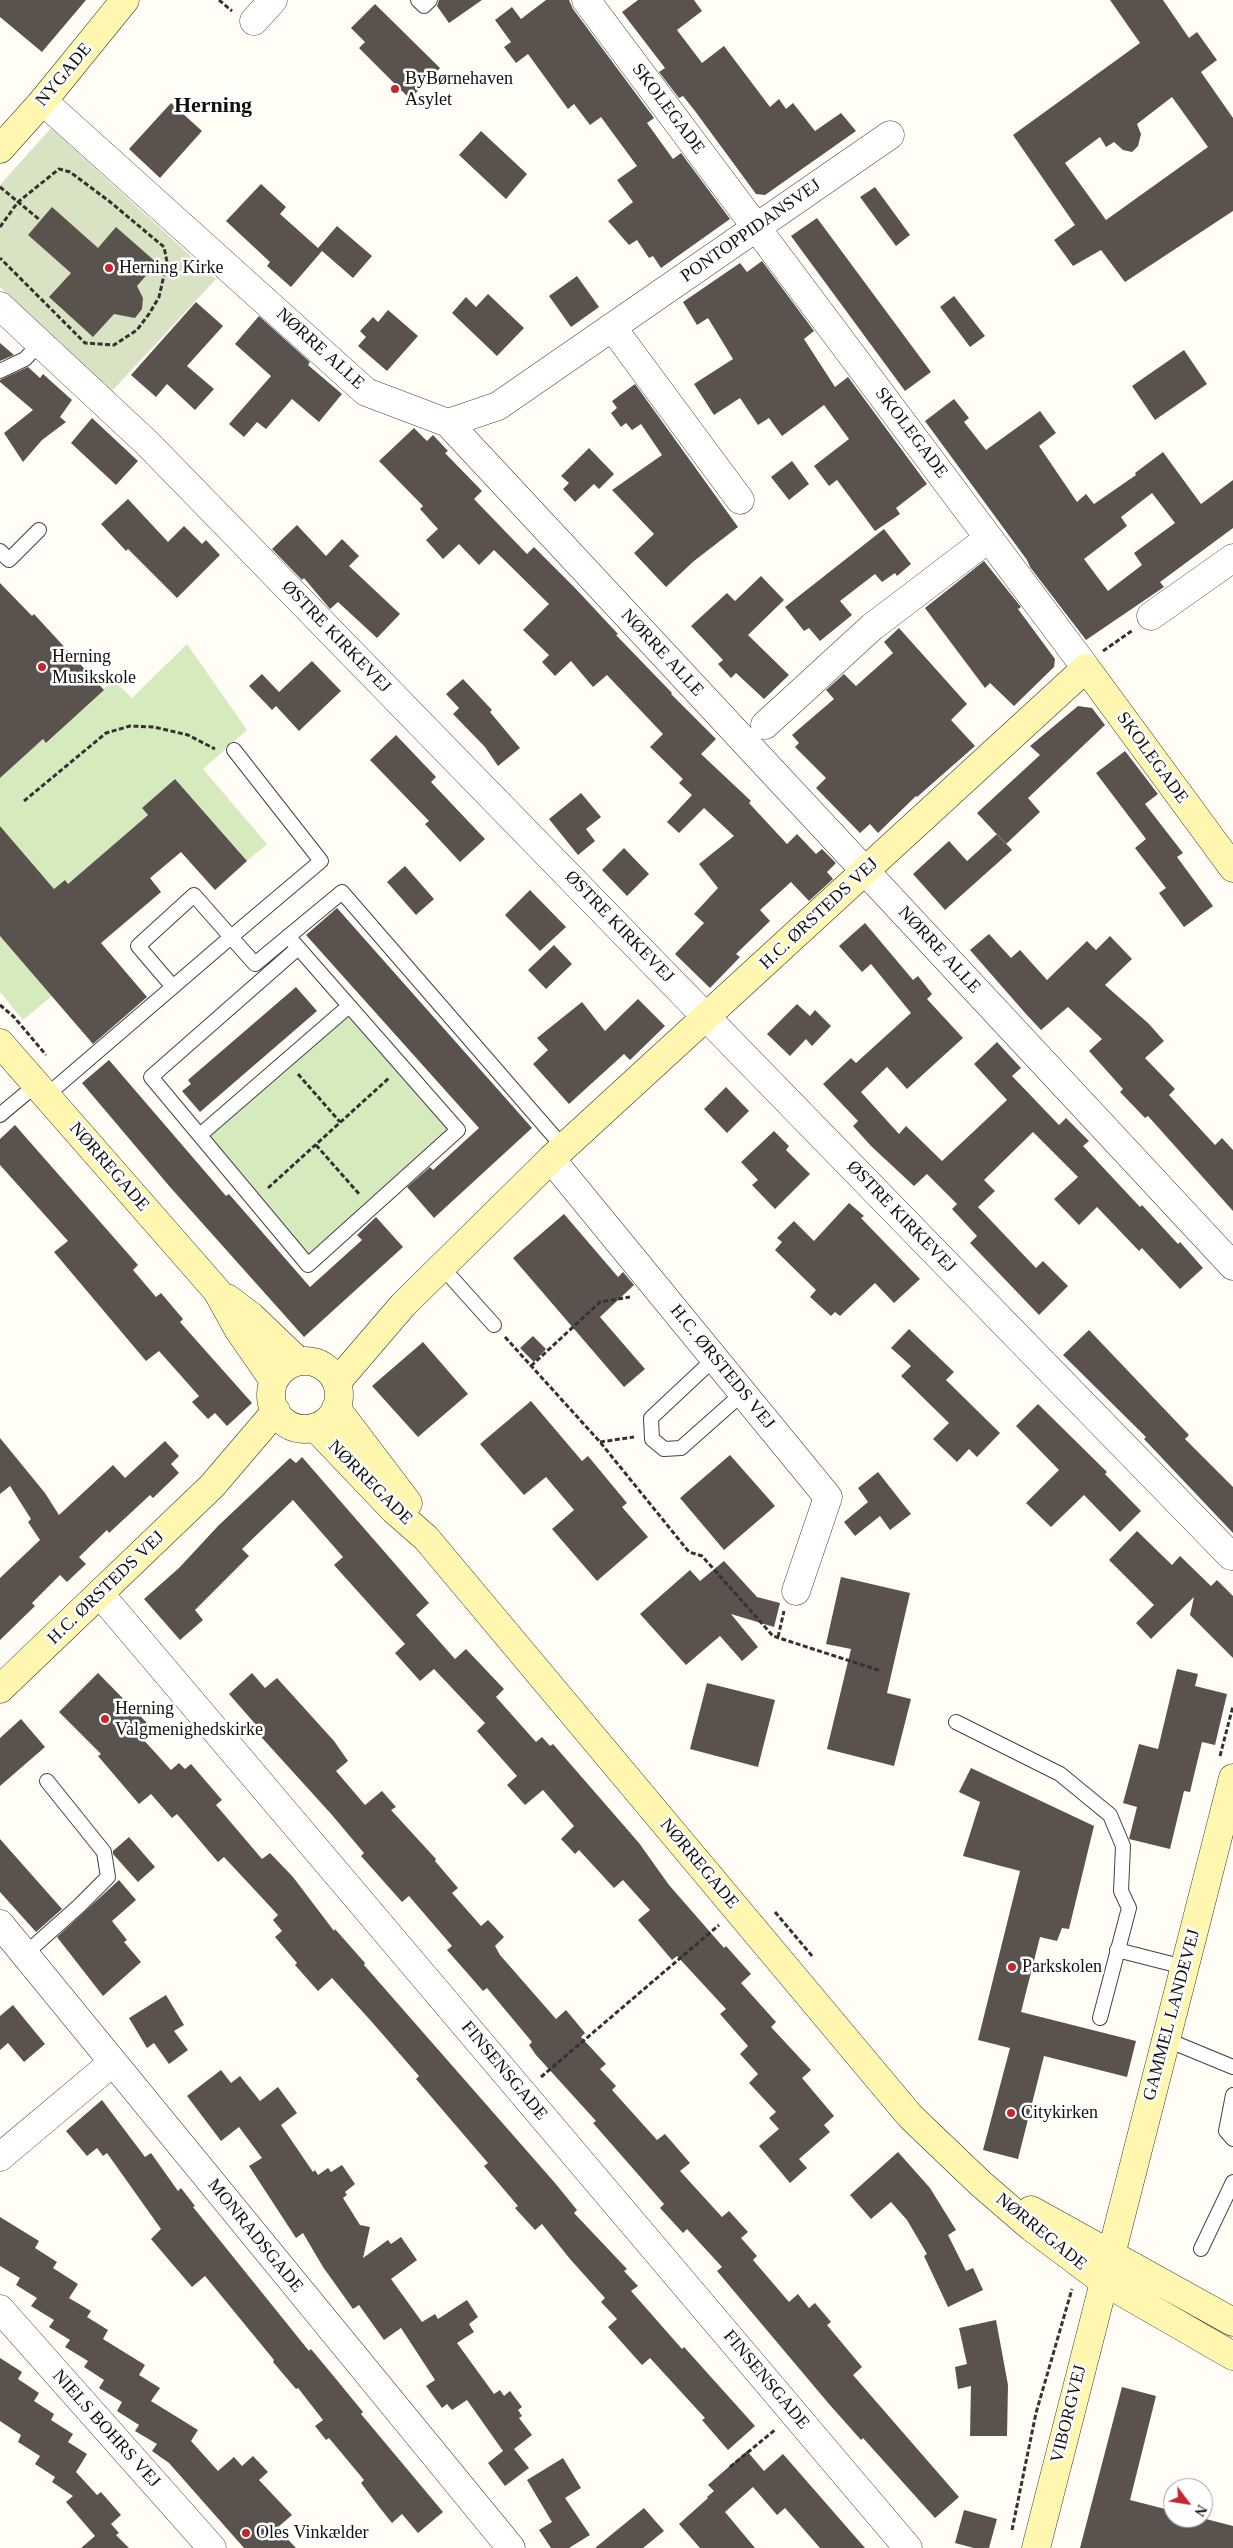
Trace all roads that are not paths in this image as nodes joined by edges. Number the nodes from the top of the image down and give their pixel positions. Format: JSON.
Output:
{"nodes":[{"id":1,"x":125,"y":0,"type":"edge"},
{"id":2,"x":273,"y":0,"type":"edge"},
{"id":3,"x":418,"y":0,"type":"edge"},
{"id":4,"x":430,"y":0,"type":"edge"},
{"id":5,"x":586,"y":0,"type":"edge"},
{"id":6,"x":254,"y":21,"type":"dead end"},
{"id":7,"x":43,"y":101,"type":"junction"},
{"id":8,"x":890,"y":135,"type":"dead end"},
{"id":9,"x":0,"y":149,"type":"edge"},
{"id":10,"x":757,"y":227,"type":"junction"},
{"id":11,"x":0,"y":306,"type":"edge"},
{"id":12,"x":612,"y":327,"type":"junction"},
{"id":13,"x":40,"y":343,"type":"junction"},
{"id":14,"x":0,"y":371,"type":"edge"},
{"id":15,"x":448,"y":423,"type":"junction"},
{"id":16,"x":740,"y":500,"type":"dead end"},
{"id":17,"x":39,"y":530,"type":"dead end"},
{"id":18,"x":990,"y":538,"type":"junction"},
{"id":19,"x":0,"y":551,"type":"edge"},
{"id":20,"x":1233,"y":558,"type":"edge"},
{"id":21,"x":1151,"y":616,"type":"road end"},
{"id":22,"x":1097,"y":663,"type":"junction"},
{"id":23,"x":765,"y":725,"type":"dead end"},
{"id":24,"x":234,"y":750,"type":"road end"},
{"id":25,"x":1233,"y":868,"type":"edge"},
{"id":26,"x":865,"y":871,"type":"junction"},
{"id":27,"x":288,"y":936,"type":"junction"},
{"id":28,"x":231,"y":938,"type":"junction"},
{"id":29,"x":298,"y":948,"type":"junction"},
{"id":30,"x":173,"y":987,"type":"junction"},
{"id":31,"x":349,"y":1006,"type":"junction"},
{"id":32,"x":707,"y":1017,"type":"junction"},
{"id":33,"x":0,"y":1042,"type":"edge"},
{"id":34,"x":42,"y":1090,"type":"junction"},
{"id":35,"x":0,"y":1115,"type":"edge"},
{"id":36,"x":200,"y":1135,"type":"junction"},
{"id":37,"x":558,"y":1153,"type":"junction"},
{"id":38,"x":1233,"y":1266,"type":"edge"},
{"id":39,"x":442,"y":1267,"type":"junction"},
{"id":40,"x":217,"y":1291,"type":"junction"},
{"id":41,"x":494,"y":1325,"type":"road end"},
{"id":42,"x":715,"y":1358,"type":"junction"},
{"id":43,"x":324,"y":1379,"type":"junction"},
{"id":44,"x":274,"y":1381,"type":"junction"},
{"id":45,"x":743,"y":1393,"type":"junction"},
{"id":46,"x":295,"y":1422,"type":"junction"},
{"id":47,"x":426,"y":1538,"type":"junction"},
{"id":48,"x":1231,"y":1556,"type":"dead end"},
{"id":49,"x":796,"y":1592,"type":"dead end"},
{"id":50,"x":100,"y":1594,"type":"junction"},
{"id":51,"x":0,"y":1690,"type":"edge"},
{"id":52,"x":956,"y":1722,"type":"dead end"},
{"id":53,"x":1233,"y":1778,"type":"edge"},
{"id":54,"x":47,"y":1781,"type":"dead end"},
{"id":55,"x":0,"y":1924,"type":"edge"},
{"id":56,"x":1117,"y":1950,"type":"junction"},
{"id":57,"x":25,"y":1954,"type":"junction"},
{"id":58,"x":1184,"y":1967,"type":"junction"},
{"id":59,"x":1100,"y":2018,"type":"dead end"},
{"id":60,"x":1165,"y":2039,"type":"junction"},
{"id":61,"x":112,"y":2063,"type":"junction"},
{"id":62,"x":1233,"y":2066,"type":"edge"},
{"id":63,"x":1233,"y":2095,"type":"edge"},
{"id":64,"x":1233,"y":2139,"type":"edge"},
{"id":65,"x":0,"y":2156,"type":"edge"},
{"id":66,"x":1233,"y":2182,"type":"edge"},
{"id":67,"x":980,"y":2183,"type":"junction"},
{"id":68,"x":1201,"y":2249,"type":"dead end"},
{"id":69,"x":1110,"y":2252,"type":"junction"},
{"id":70,"x":1103,"y":2281,"type":"junction"},
{"id":71,"x":0,"y":2309,"type":"edge"},
{"id":72,"x":1233,"y":2322,"type":"edge"},
{"id":73,"x":1233,"y":2356,"type":"edge"},
{"id":74,"x":212,"y":2548,"type":"edge"},
{"id":75,"x":511,"y":2548,"type":"edge"},
{"id":76,"x":908,"y":2548,"type":"edge"},
{"id":77,"x":1036,"y":2548,"type":"edge"}],
"edges":[{"from":1,"to":7,"type":"street","name":"NYGADE"},
{"from":2,"to":6,"type":"street"},
{"from":3,"to":4,"type":"lane"},
{"from":5,"to":10,"type":"street","name":"SKOLEGADE"},
{"from":7,"to":9,"type":"street","name":"NYGADE"},
{"from":7,"to":15,"type":"street","name":"NØRRE ALLE"},
{"from":8,"to":10,"type":"street","name":"PONTOPPIDANSVEJ"},
{"from":10,"to":12,"type":"street","name":"PONTOPPIDANSVEJ"},
{"from":10,"to":18,"type":"street","name":"SKOLEGADE"},
{"from":11,"to":13,"type":"street","name":"ØSTRE KIRKEVEJ"},
{"from":12,"to":15,"type":"street","name":"PONTOPPIDANSVEJ"},
{"from":12,"to":16,"type":"street"},
{"from":13,"to":14,"type":"lane"},
{"from":13,"to":32,"type":"street","name":"ØSTRE KIRKEVEJ"},
{"from":15,"to":26,"type":"street","name":"NØRRE ALLE"},
{"from":17,"to":19,"type":"lane"},
{"from":18,"to":22,"type":"street","name":"SKOLEGADE"},
{"from":18,"to":23,"type":"street"},
{"from":20,"to":21,"type":"street"},
{"from":22,"to":25,"type":"street","name":"SKOLEGADE"},
{"from":22,"to":26,"type":"street","name":"H.C. ØRSTEDS VEJ"},
{"from":24,"to":28,"type":"lane"},
{"from":26,"to":32,"type":"street","name":"H.C. ØRSTEDS VEJ"},
{"from":26,"to":38,"type":"street","name":"NØRRE ALLE"},
{"from":27,"to":28,"type":"lane"},
{"from":27,"to":29,"type":"lane"},
{"from":27,"to":37,"type":"lane"},
{"from":28,"to":30,"type":"lane"},
{"from":28,"to":30,"type":"lane"},
{"from":29,"to":31,"type":"lane"},
{"from":29,"to":36,"type":"lane"},
{"from":30,"to":34,"type":"lane"},
{"from":31,"to":36,"type":"lane"},
{"from":31,"to":36,"type":"lane"},
{"from":32,"to":37,"type":"street","name":"H.C. ØRSTEDS VEJ"},
{"from":32,"to":48,"type":"street","name":"ØSTRE KIRKEVEJ"},
{"from":33,"to":34,"type":"street","name":"NØRREGADE"},
{"from":34,"to":35,"type":"lane"},
{"from":34,"to":40,"type":"street","name":"NØRREGADE"},
{"from":37,"to":39,"type":"street","name":"H.C. ØRSTEDS VEJ"},
{"from":37,"to":42,"type":"street","name":"H.C. ØRSTEDS VEJ"},
{"from":39,"to":41,"type":"lane"},
{"from":39,"to":43,"type":"street","name":"H.C. ØRSTEDS VEJ"},
{"from":40,"to":43,"type":"street","name":"NØRREGADE"},
{"from":40,"to":44,"type":"street","name":"NØRREGADE"},
{"from":42,"to":45,"type":"street","name":"H.C. ØRSTEDS VEJ"},
{"from":42,"to":45,"type":"lane"},
{"from":43,"to":44,"type":"street"},
{"from":43,"to":46,"type":"street","name":"H.C. ØRSTEDS VEJ"},
{"from":43,"to":47,"type":"street","name":"NØRREGADE"},
{"from":44,"to":46,"type":"street"},
{"from":45,"to":49,"type":"street","name":"H.C. ØRSTEDS VEJ"},
{"from":46,"to":47,"type":"street","name":"NØRREGADE"},
{"from":46,"to":50,"type":"street","name":"H.C. ØRSTEDS VEJ"},
{"from":47,"to":67,"type":"street","name":"NØRREGADE"},
{"from":50,"to":51,"type":"street","name":"H.C. ØRSTEDS VEJ"},
{"from":50,"to":76,"type":"street","name":"FINSENSGADE"},
{"from":52,"to":56,"type":"lane"},
{"from":53,"to":58,"type":"street","name":"GAMMEL LANDEVEJ"},
{"from":54,"to":57,"type":"lane"},
{"from":55,"to":57,"type":"street","name":"MONRADSGADE"},
{"from":56,"to":58,"type":"lane"},
{"from":56,"to":59,"type":"lane"},
{"from":57,"to":61,"type":"street","name":"MONRADSGADE"},
{"from":58,"to":60,"type":"street","name":"GAMMEL LANDEVEJ"},
{"from":60,"to":62,"type":"lane"},
{"from":60,"to":69,"type":"street","name":"GAMMEL LANDEVEJ"},
{"from":61,"to":65,"type":"street"},
{"from":61,"to":75,"type":"street","name":"MONRADSGADE"},
{"from":63,"to":64,"type":"lane"},
{"from":66,"to":68,"type":"lane"},
{"from":67,"to":69,"type":"street","name":"NØRREGADE"},
{"from":67,"to":70,"type":"street","name":"NØRREGADE"},
{"from":69,"to":70,"type":"street","name":"GAMMEL LANDEVEJ"},
{"from":69,"to":72,"type":"street","name":"NØRREGADE"},
{"from":70,"to":73,"type":"street","name":"NØRREGADE"},
{"from":70,"to":77,"type":"street","name":"VIBORGVEJ"},
{"from":71,"to":74,"type":"street","name":"NIELS BOHRS VEJ"}]}
